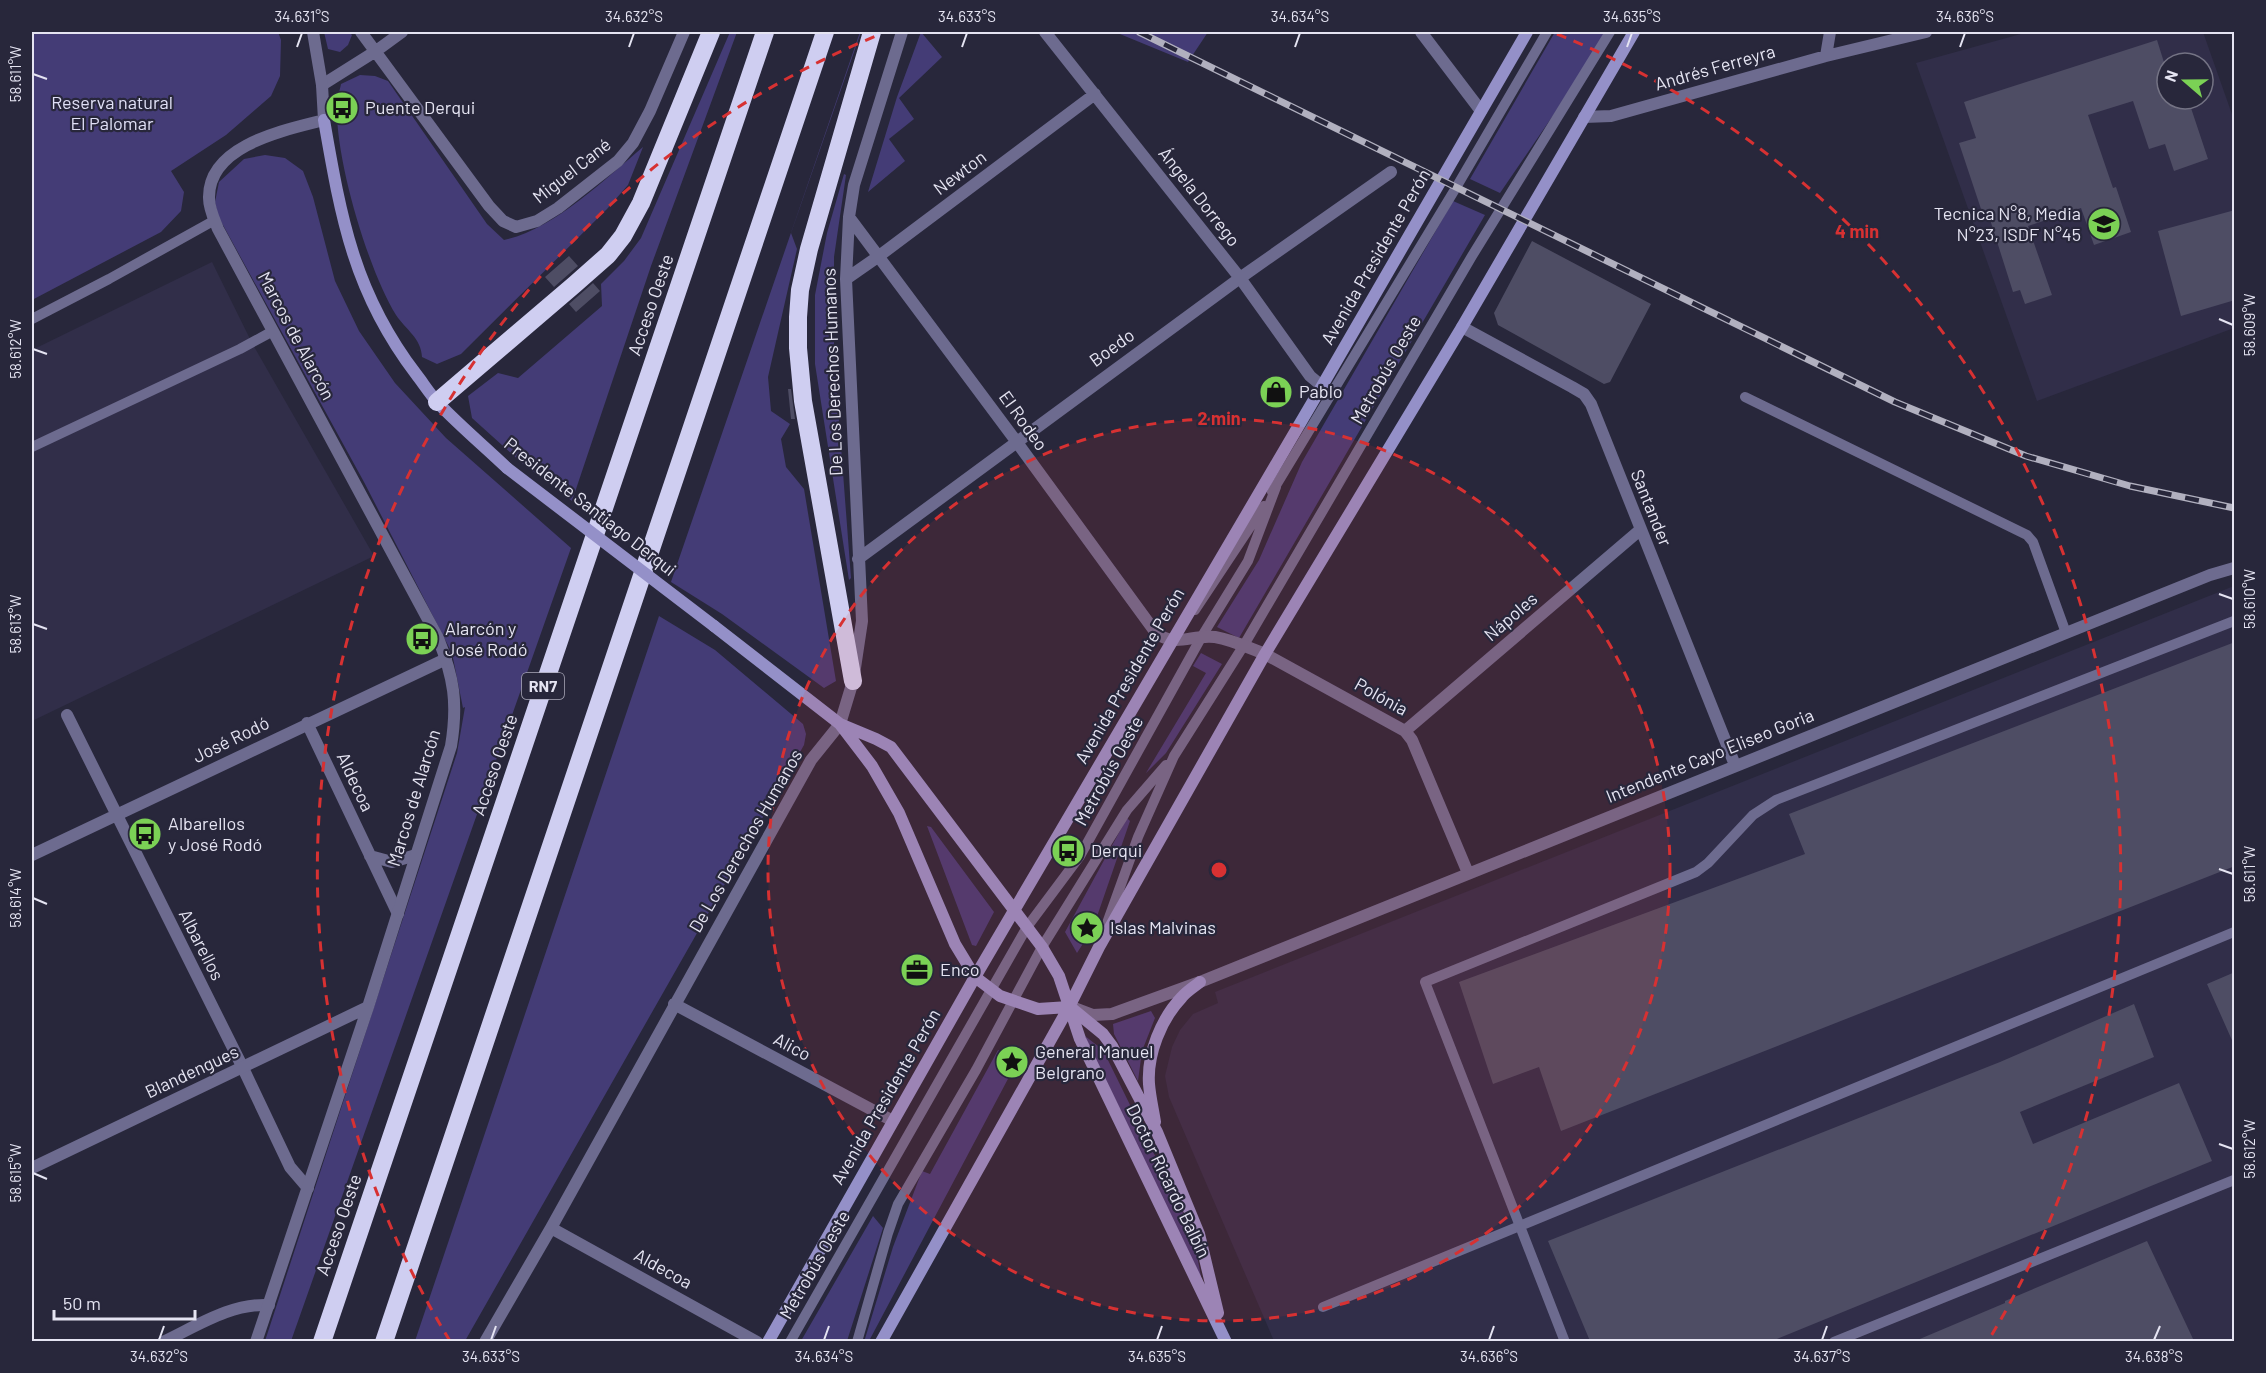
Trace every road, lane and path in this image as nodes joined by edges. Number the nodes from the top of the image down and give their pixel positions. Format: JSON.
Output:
{"nodes":[{"id":1,"x":313,"y":32,"type":"edge"},
{"id":2,"x":361,"y":32,"type":"edge"},
{"id":3,"x":402,"y":32,"type":"edge"},
{"id":4,"x":684,"y":32,"type":"edge"},
{"id":5,"x":711,"y":32,"type":"edge"},
{"id":6,"x":765,"y":32,"type":"edge"},
{"id":7,"x":825,"y":32,"type":"edge"},
{"id":8,"x":872,"y":32,"type":"edge"},
{"id":9,"x":902,"y":32,"type":"edge"},
{"id":10,"x":1045,"y":32,"type":"edge"},
{"id":11,"x":1421,"y":32,"type":"edge"},
{"id":12,"x":1527,"y":32,"type":"edge"},
{"id":13,"x":1547,"y":32,"type":"edge"},
{"id":14,"x":1610,"y":32,"type":"edge"},
{"id":15,"x":1634,"y":32,"type":"edge"},
{"id":16,"x":1830,"y":32,"type":"edge"},
{"id":17,"x":1926,"y":32,"type":"edge"},
{"id":18,"x":376,"y":51,"type":"junction"},
{"id":19,"x":1826,"y":56,"type":"junction"},
{"id":20,"x":322,"y":85,"type":"junction"},
{"id":21,"x":1095,"y":94,"type":"junction"},
{"id":22,"x":1481,"y":111,"type":"junction"},
{"id":23,"x":1584,"y":117,"type":"junction"},
{"id":24,"x":324,"y":120,"type":"junction"},
{"id":25,"x":1391,"y":172,"type":"dead end"},
{"id":26,"x":849,"y":218,"type":"junction"},
{"id":27,"x":215,"y":220,"type":"junction"},
{"id":28,"x":879,"y":256,"type":"junction"},
{"id":29,"x":1240,"y":278,"type":"junction"},
{"id":30,"x":846,"y":279,"type":"junction"},
{"id":31,"x":32,"y":319,"type":"edge"},
{"id":32,"x":1462,"y":327,"type":"junction"},
{"id":33,"x":273,"y":331,"type":"junction"},
{"id":34,"x":1322,"y":386,"type":"junction"},
{"id":35,"x":1744,"y":397,"type":"dead end"},
{"id":36,"x":437,"y":402,"type":"junction"},
{"id":37,"x":1016,"y":441,"type":"junction"},
{"id":38,"x":32,"y":447,"type":"edge"},
{"id":39,"x":1276,"y":486,"type":"junction"},
{"id":40,"x":1640,"y":530,"type":"junction"},
{"id":41,"x":858,"y":559,"type":"junction"},
{"id":42,"x":2235,"y":568,"type":"edge"},
{"id":43,"x":2235,"y":621,"type":"edge"},
{"id":44,"x":2066,"y":633,"type":"junction"},
{"id":45,"x":1202,"y":636,"type":"junction"},
{"id":46,"x":1171,"y":641,"type":"junction"},
{"id":47,"x":1244,"y":645,"type":"junction"},
{"id":48,"x":1265,"y":654,"type":"junction"},
{"id":49,"x":446,"y":659,"type":"junction"},
{"id":50,"x":853,"y":681,"type":"junction"},
{"id":51,"x":67,"y":715,"type":"dead end"},
{"id":52,"x":307,"y":723,"type":"junction"},
{"id":53,"x":840,"y":724,"type":"junction"},
{"id":54,"x":1405,"y":731,"type":"junction"},
{"id":55,"x":1174,"y":756,"type":"junction"},
{"id":56,"x":1735,"y":765,"type":"junction"},
{"id":57,"x":116,"y":815,"type":"junction"},
{"id":58,"x":32,"y":855,"type":"edge"},
{"id":59,"x":370,"y":855,"type":"junction"},
{"id":60,"x":416,"y":855,"type":"junction"},
{"id":61,"x":1468,"y":873,"type":"junction"},
{"id":62,"x":1014,"y":909,"type":"junction"},
{"id":63,"x":398,"y":914,"type":"junction"},
{"id":64,"x":1027,"y":927,"type":"junction"},
{"id":65,"x":2235,"y":932,"type":"edge"},
{"id":66,"x":1042,"y":947,"type":"junction"},
{"id":67,"x":1099,"y":947,"type":"junction"},
{"id":68,"x":975,"y":977,"type":"junction"},
{"id":69,"x":1200,"y":982,"type":"junction"},
{"id":70,"x":991,"y":989,"type":"junction"},
{"id":71,"x":1012,"y":1001,"type":"junction"},
{"id":72,"x":674,"y":1004,"type":"junction"},
{"id":73,"x":1069,"y":1006,"type":"junction"},
{"id":74,"x":368,"y":1007,"type":"junction"},
{"id":75,"x":243,"y":1068,"type":"junction"},
{"id":76,"x":892,"y":1121,"type":"junction"},
{"id":77,"x":1157,"y":1132,"type":"junction"},
{"id":78,"x":32,"y":1168,"type":"edge"},
{"id":79,"x":2235,"y":1180,"type":"edge"},
{"id":80,"x":308,"y":1188,"type":"junction"},
{"id":81,"x":1518,"y":1227,"type":"junction"},
{"id":82,"x":551,"y":1228,"type":"junction"},
{"id":83,"x":269,"y":1305,"type":"junction"},
{"id":84,"x":1323,"y":1307,"type":"dead end"},
{"id":85,"x":1224,"y":1339,"type":"edge"},
{"id":86,"x":163,"y":1341,"type":"edge"},
{"id":87,"x":256,"y":1341,"type":"edge"},
{"id":88,"x":322,"y":1341,"type":"edge"},
{"id":89,"x":384,"y":1341,"type":"edge"},
{"id":90,"x":485,"y":1341,"type":"edge"},
{"id":91,"x":757,"y":1341,"type":"edge"},
{"id":92,"x":768,"y":1341,"type":"edge"},
{"id":93,"x":790,"y":1341,"type":"edge"},
{"id":94,"x":857,"y":1341,"type":"edge"},
{"id":95,"x":881,"y":1341,"type":"edge"},
{"id":96,"x":1565,"y":1341,"type":"edge"},
{"id":97,"x":1834,"y":1341,"type":"edge"}],
"edges":[{"from":1,"to":20,"type":"street","name":"Presidente Santiago Derqui"},
{"from":2,"to":18,"type":"street","name":"Miguel Cané"},
{"from":3,"to":18,"type":"street"},
{"from":4,"to":18,"type":"street","name":"Miguel Cané"},
{"from":5,"to":36,"type":"highway"},
{"from":6,"to":88,"type":"highway","name":"Acceso Oeste","number":"RN7"},
{"from":7,"to":89,"type":"highway"},
{"from":8,"to":50,"type":"highway"},
{"from":9,"to":26,"type":"street","name":"De Los Derechos Humanos"},
{"from":10,"to":21,"type":"street","name":"Ángela Dorrego"},
{"from":11,"to":22,"type":"street"},
{"from":12,"to":22,"type":"main road","name":"Avenida Presidente Perón"},
{"from":13,"to":39,"type":"lane","name":"Metrobús Oeste"},
{"from":14,"to":47,"type":"lane","name":"Metrobús Oeste"},
{"from":15,"to":23,"type":"main road"},
{"from":16,"to":19,"type":"street"},
{"from":17,"to":19,"type":"street","name":"Andrés Ferreyra"},
{"from":18,"to":20,"type":"street"},
{"from":19,"to":23,"type":"street","name":"Andrés Ferreyra"},
{"from":20,"to":24,"type":"street","name":"Presidente Santiago Derqui"},
{"from":21,"to":28,"type":"street","name":"Newton"},
{"from":21,"to":29,"type":"street","name":"Ángela Dorrego"},
{"from":22,"to":34,"type":"main road","name":"Avenida Presidente Perón"},
{"from":23,"to":32,"type":"main road"},
{"from":24,"to":27,"type":"street","name":"Marcos de Alarcón"},
{"from":24,"to":36,"type":"main road","name":"Presidente Santiago Derqui"},
{"from":25,"to":29,"type":"street","name":"Boedo"},
{"from":26,"to":28,"type":"street","name":"El Rodeo"},
{"from":26,"to":30,"type":"street","name":"De Los Derechos Humanos"},
{"from":27,"to":31,"type":"lane"},
{"from":27,"to":33,"type":"street","name":"Marcos de Alarcón"},
{"from":28,"to":30,"type":"street","name":"Newton"},
{"from":28,"to":37,"type":"street","name":"El Rodeo"},
{"from":29,"to":34,"type":"street","name":"Ángela Dorrego"},
{"from":29,"to":37,"type":"street","name":"Boedo"},
{"from":30,"to":41,"type":"street","name":"De Los Derechos Humanos"},
{"from":32,"to":40,"type":"street","name":"Santander"},
{"from":32,"to":48,"type":"main road"},
{"from":33,"to":38,"type":"lane"},
{"from":33,"to":49,"type":"street","name":"Marcos de Alarcón"},
{"from":34,"to":46,"type":"main road","name":"Avenida Presidente Perón"},
{"from":35,"to":44,"type":"lane"},
{"from":36,"to":53,"type":"main road","name":"Presidente Santiago Derqui","bridge":true},
{"from":37,"to":41,"type":"street","name":"Boedo"},
{"from":37,"to":46,"type":"street","name":"El Rodeo"},
{"from":39,"to":45,"type":"lane","name":"Metrobús Oeste"},
{"from":39,"to":46,"type":"lane","name":"Metrobús Oeste"},
{"from":40,"to":54,"type":"street","name":"Nápoles"},
{"from":40,"to":56,"type":"street","name":"Santander"},
{"from":41,"to":50,"type":"street","name":"De Los Derechos Humanos"},
{"from":42,"to":44,"type":"street","name":"Intendente Cayo Eliseo Goria"},
{"from":43,"to":81,"type":"lane"},
{"from":44,"to":56,"type":"street","name":"Intendente Cayo Eliseo Goria"},
{"from":45,"to":46,"type":"street","name":"Polónia"},
{"from":45,"to":47,"type":"street","name":"Polónia"},
{"from":45,"to":64,"type":"lane","name":"Metrobús Oeste"},
{"from":46,"to":62,"type":"main road","name":"Avenida Presidente Perón"},
{"from":47,"to":48,"type":"street","name":"Polónia"},
{"from":47,"to":55,"type":"lane","name":"Metrobús Oeste"},
{"from":48,"to":54,"type":"street","name":"Polónia"},
{"from":48,"to":67,"type":"main road"},
{"from":49,"to":52,"type":"street","name":"José Rodó"},
{"from":49,"to":60,"type":"street","name":"Marcos de Alarcón"},
{"from":50,"to":53,"type":"street","name":"De Los Derechos Humanos"},
{"from":51,"to":57,"type":"street","name":"Albarellos"},
{"from":52,"to":57,"type":"street","name":"José Rodó"},
{"from":52,"to":59,"type":"street","name":"Aldecoa"},
{"from":53,"to":62,"type":"main road","name":"Presidente Santiago Derqui"},
{"from":53,"to":68,"type":"main road","name":"Presidente Santiago Derqui"},
{"from":53,"to":72,"type":"street","name":"De Los Derechos Humanos"},
{"from":54,"to":61,"type":"street","name":"Polónia"},
{"from":55,"to":66,"type":"lane","name":"Metrobús Oeste"},
{"from":55,"to":67,"type":"lane","name":"Metrobús Oeste"},
{"from":56,"to":61,"type":"street","name":"Intendente Cayo Eliseo Goria"},
{"from":57,"to":58,"type":"street","name":"José Rodó"},
{"from":57,"to":75,"type":"street","name":"Albarellos"},
{"from":59,"to":60,"type":"street"},
{"from":59,"to":63,"type":"street","name":"Aldecoa"},
{"from":60,"to":63,"type":"street","name":"Marcos de Alarcón"},
{"from":61,"to":69,"type":"street","name":"Intendente Cayo Eliseo Goria"},
{"from":62,"to":64,"type":"main road","name":"Doctor Ricardo Balbín"},
{"from":62,"to":68,"type":"main road","name":"Avenida Presidente Perón"},
{"from":63,"to":74,"type":"street","name":"Marcos de Alarcón"},
{"from":64,"to":66,"type":"main road","name":"Doctor Ricardo Balbín"},
{"from":64,"to":70,"type":"lane","name":"Metrobús Oeste"},
{"from":65,"to":81,"type":"lane"},
{"from":66,"to":71,"type":"lane","name":"Metrobús Oeste"},
{"from":66,"to":73,"type":"main road","name":"Doctor Ricardo Balbín"},
{"from":67,"to":73,"type":"main road"},
{"from":68,"to":70,"type":"main road","name":"Presidente Santiago Derqui"},
{"from":68,"to":76,"type":"main road","name":"Avenida Presidente Perón"},
{"from":69,"to":73,"type":"street","name":"Intendente Cayo Eliseo Goria"},
{"from":69,"to":77,"type":"main road"},
{"from":70,"to":71,"type":"main road","name":"Presidente Santiago Derqui"},
{"from":70,"to":93,"type":"lane","name":"Metrobús Oeste"},
{"from":71,"to":73,"type":"main road","name":"Presidente Santiago Derqui"},
{"from":71,"to":94,"type":"lane","name":"Metrobús Oeste"},
{"from":72,"to":76,"type":"street","name":"Alico"},
{"from":72,"to":82,"type":"street","name":"De Los Derechos Humanos"},
{"from":73,"to":77,"type":"main road"},
{"from":73,"to":85,"type":"main road","name":"Doctor Ricardo Balbín"},
{"from":73,"to":95,"type":"main road"},
{"from":74,"to":75,"type":"street","name":"Blandengues"},
{"from":74,"to":80,"type":"street","name":"Marcos de Alarcón"},
{"from":75,"to":78,"type":"street","name":"Blandengues"},
{"from":75,"to":80,"type":"street","name":"Albarellos"},
{"from":76,"to":92,"type":"main road","name":"Avenida Presidente Perón"},
{"from":77,"to":85,"type":"main road"},
{"from":79,"to":97,"type":"lane"},
{"from":80,"to":83,"type":"street","name":"Marcos de Alarcón"},
{"from":81,"to":84,"type":"lane"},
{"from":81,"to":96,"type":"lane"},
{"from":82,"to":90,"type":"street","name":"De Los Derechos Humanos"},
{"from":82,"to":91,"type":"street","name":"Aldecoa"},
{"from":83,"to":86,"type":"street"},
{"from":83,"to":87,"type":"street","name":"Marcos de Alarcón"}]}
